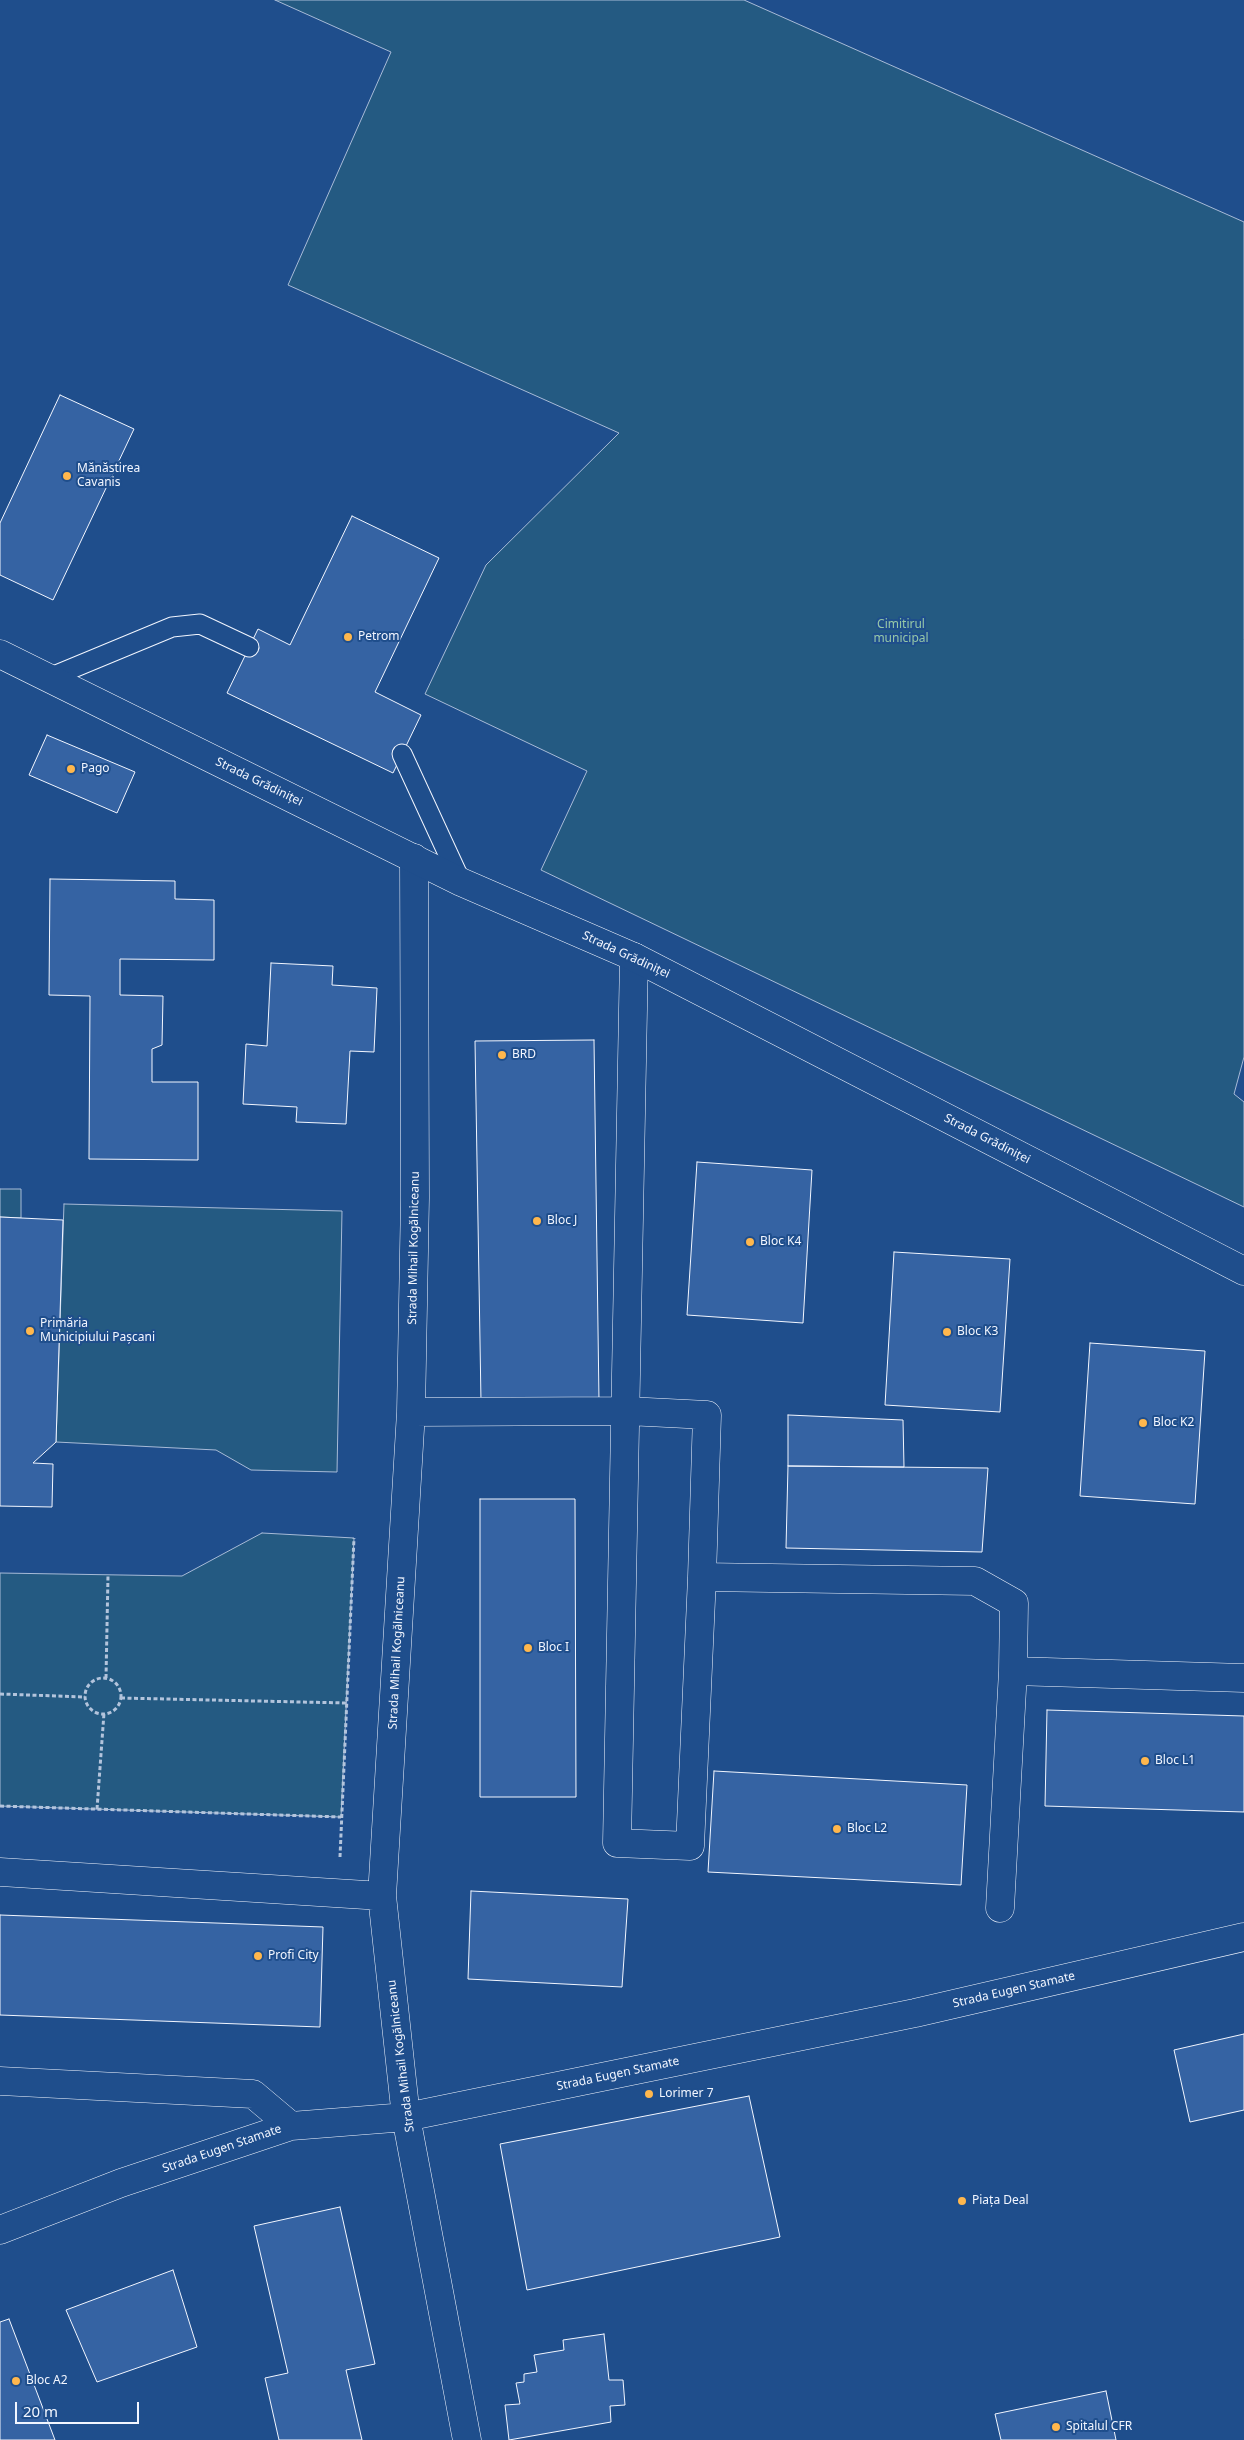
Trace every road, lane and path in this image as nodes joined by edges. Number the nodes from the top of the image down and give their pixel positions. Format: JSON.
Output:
{"nodes":[{"id":1,"x":249,"y":646,"type":"dead end"},
{"id":2,"x":0,"y":654,"type":"edge"},
{"id":3,"x":49,"y":678,"type":"junction"},
{"id":4,"x":402,"y":754,"type":"dead end"},
{"id":5,"x":414,"y":858,"type":"junction"},
{"id":6,"x":461,"y":882,"type":"junction"},
{"id":7,"x":634,"y":957,"type":"junction"},
{"id":8,"x":1244,"y":1271,"type":"edge"},
{"id":9,"x":411,"y":1412,"type":"junction"},
{"id":10,"x":626,"y":1412,"type":"junction"},
{"id":11,"x":354,"y":1538,"type":"dead end"},
{"id":12,"x":108,"y":1575,"type":"dead end"},
{"id":13,"x":702,"y":1577,"type":"junction"},
{"id":14,"x":1013,"y":1671,"type":"junction"},
{"id":15,"x":106,"y":1678,"type":"junction"},
{"id":16,"x":1244,"y":1678,"type":"edge"},
{"id":17,"x":0,"y":1694,"type":"edge"},
{"id":18,"x":86,"y":1697,"type":"junction"},
{"id":19,"x":121,"y":1698,"type":"junction"},
{"id":20,"x":346,"y":1704,"type":"junction"},
{"id":21,"x":104,"y":1713,"type":"junction"},
{"id":22,"x":0,"y":1806,"type":"edge"},
{"id":23,"x":97,"y":1810,"type":"junction"},
{"id":24,"x":0,"y":1872,"type":"edge"},
{"id":25,"x":382,"y":1896,"type":"junction"},
{"id":26,"x":1000,"y":1908,"type":"dead end"},
{"id":27,"x":1244,"y":1937,"type":"edge"},
{"id":28,"x":0,"y":2081,"type":"edge"},
{"id":29,"x":406,"y":2117,"type":"junction"},
{"id":30,"x":291,"y":2126,"type":"junction"},
{"id":31,"x":0,"y":2230,"type":"edge"},
{"id":32,"x":467,"y":2440,"type":"edge"}],
"edges":[{"from":1,"to":3,"type":"lane"},
{"from":2,"to":3,"type":"street","name":"Strada Grădiniței"},
{"from":3,"to":5,"type":"street","name":"Strada Grădiniței"},
{"from":4,"to":6,"type":"lane"},
{"from":5,"to":6,"type":"street","name":"Strada Grădiniței"},
{"from":5,"to":9,"type":"street","name":"Strada Mihail Kogălniceanu"},
{"from":6,"to":7,"type":"street","name":"Strada Grădiniței"},
{"from":7,"to":8,"type":"street","name":"Strada Grădiniței"},
{"from":7,"to":10,"type":"street"},
{"from":9,"to":10,"type":"street"},
{"from":9,"to":25,"type":"street","name":"Strada Mihail Kogălniceanu"},
{"from":10,"to":13,"type":"street"},
{"from":10,"to":13,"type":"street"},
{"from":11,"to":20,"type":"path"},
{"from":12,"to":15,"type":"path"},
{"from":13,"to":14,"type":"street"},
{"from":14,"to":16,"type":"street"},
{"from":14,"to":26,"type":"street"},
{"from":15,"to":18,"type":"path"},
{"from":15,"to":19,"type":"path"},
{"from":17,"to":18,"type":"path"},
{"from":18,"to":21,"type":"path"},
{"from":19,"to":20,"type":"path"},
{"from":19,"to":21,"type":"path"},
{"from":20,"to":23,"type":"path"},
{"from":21,"to":23,"type":"path"},
{"from":22,"to":23,"type":"path"},
{"from":24,"to":25,"type":"street"},
{"from":25,"to":29,"type":"street","name":"Strada Mihail Kogălniceanu"},
{"from":27,"to":29,"type":"street","name":"Strada Eugen Stamate"},
{"from":28,"to":30,"type":"street"},
{"from":29,"to":30,"type":"street","name":"Strada Eugen Stamate"},
{"from":29,"to":32,"type":"street","name":"Strada Mihail Kogălniceanu"},
{"from":30,"to":31,"type":"street","name":"Strada Eugen Stamate"}]}
